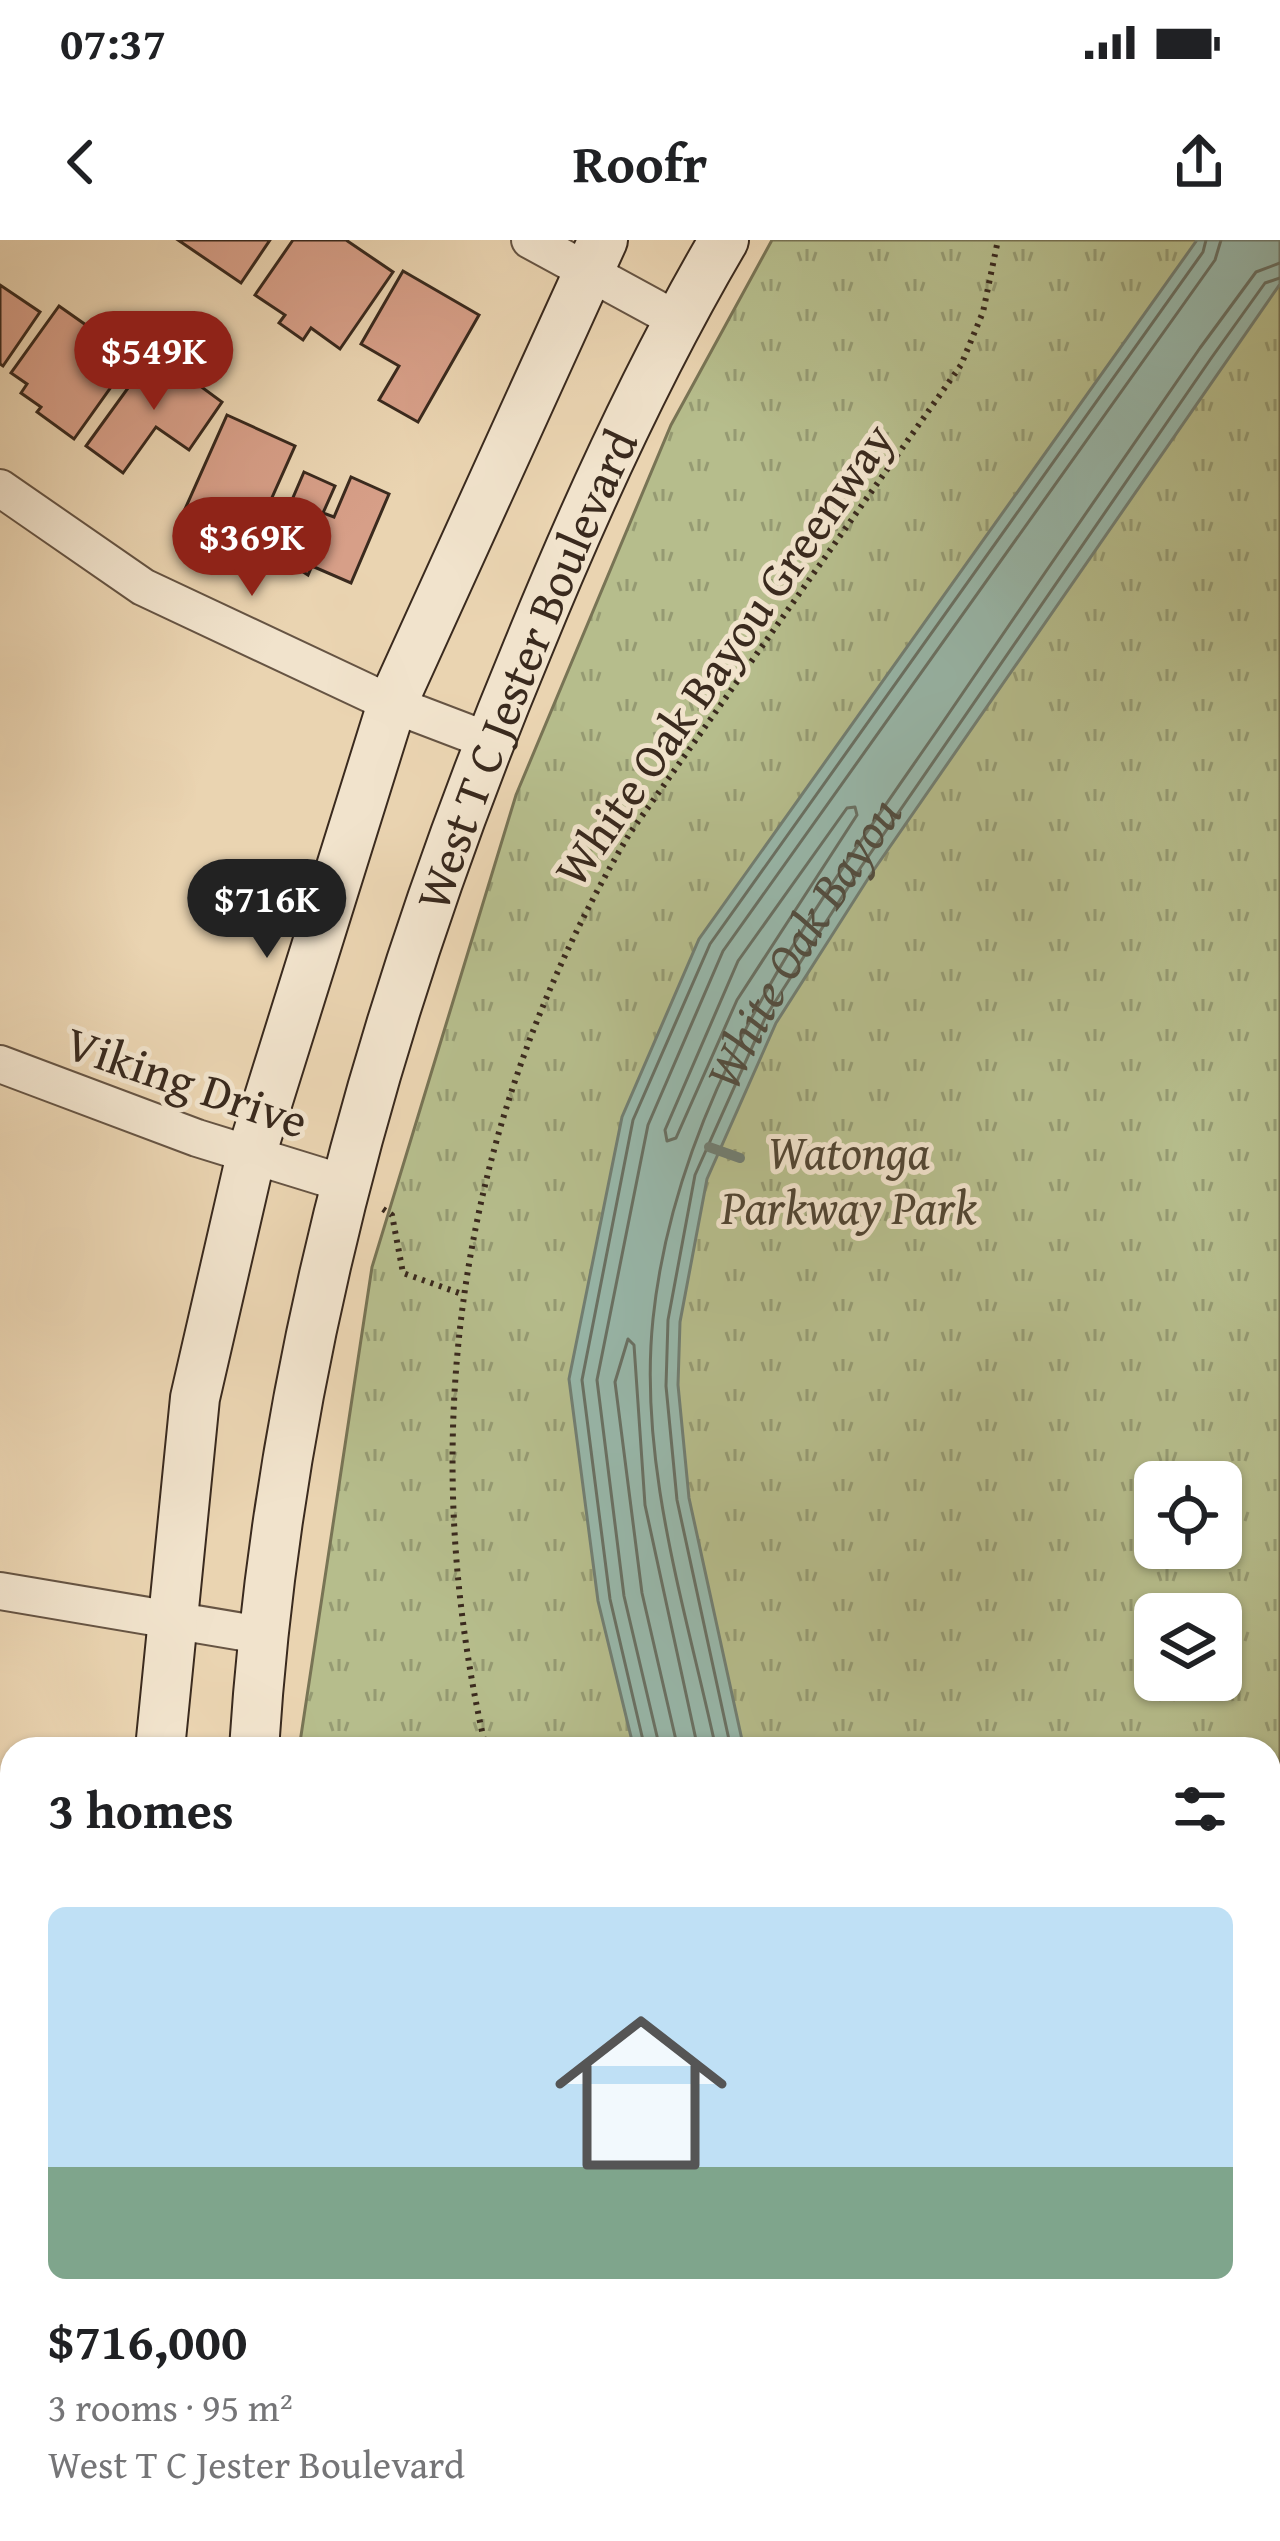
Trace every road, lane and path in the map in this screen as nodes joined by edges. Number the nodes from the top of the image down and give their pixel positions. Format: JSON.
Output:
{"nodes":[{"id":1,"x":530,"y":240,"type":"edge"},
{"id":2,"x":724,"y":240,"type":"edge"},
{"id":3,"x":998,"y":240,"type":"edge"},
{"id":4,"x":595,"y":254,"type":"edge"},
{"id":5,"x":677,"y":320,"type":"junction"},
{"id":6,"x":0,"y":488,"type":"edge"},
{"id":7,"x":392,"y":704,"type":"junction"},
{"id":8,"x":489,"y":741,"type":"junction"},
{"id":9,"x":0,"y":1064,"type":"edge"},
{"id":10,"x":250,"y":1156,"type":"junction"},
{"id":11,"x":357,"y":1196,"type":"junction"},
{"id":12,"x":462,"y":1294,"type":"junction"},
{"id":13,"x":0,"y":1591,"type":"edge"},
{"id":14,"x":170,"y":1623,"type":"junction"},
{"id":15,"x":261,"y":1634,"type":"junction"},
{"id":16,"x":161,"y":1737,"type":"edge"},
{"id":17,"x":255,"y":1737,"type":"edge"},
{"id":18,"x":484,"y":1737,"type":"edge"}],
"edges":[{"from":1,"to":4,"type":"street"},
{"from":2,"to":5,"type":"main road","name":"West T C Jester Boulevard"},
{"from":3,"to":12,"type":"path","name":"White Oak Bayou Greenway"},
{"from":4,"to":5,"type":"street"},
{"from":4,"to":7,"type":"main road","name":"West T C Jester Boulevard"},
{"from":5,"to":8,"type":"main road","name":"West T C Jester Boulevard"},
{"from":6,"to":7,"type":"street"},
{"from":7,"to":8,"type":"street"},
{"from":7,"to":10,"type":"main road","name":"West T C Jester Boulevard"},
{"from":8,"to":11,"type":"main road","name":"West T C Jester Boulevard"},
{"from":9,"to":10,"type":"street","name":"Viking Drive"},
{"from":10,"to":11,"type":"street","name":"Viking Drive"},
{"from":10,"to":14,"type":"main road","name":"West T C Jester Boulevard"},
{"from":11,"to":12,"type":"path"},
{"from":11,"to":15,"type":"main road","name":"West T C Jester Boulevard"},
{"from":12,"to":18,"type":"path","name":"White Oak Bayou Greenway"},
{"from":13,"to":14,"type":"street"},
{"from":14,"to":15,"type":"street"},
{"from":14,"to":16,"type":"main road","name":"West T C Jester Boulevard"},
{"from":15,"to":17,"type":"main road","name":"West T C Jester Boulevard"}]}
